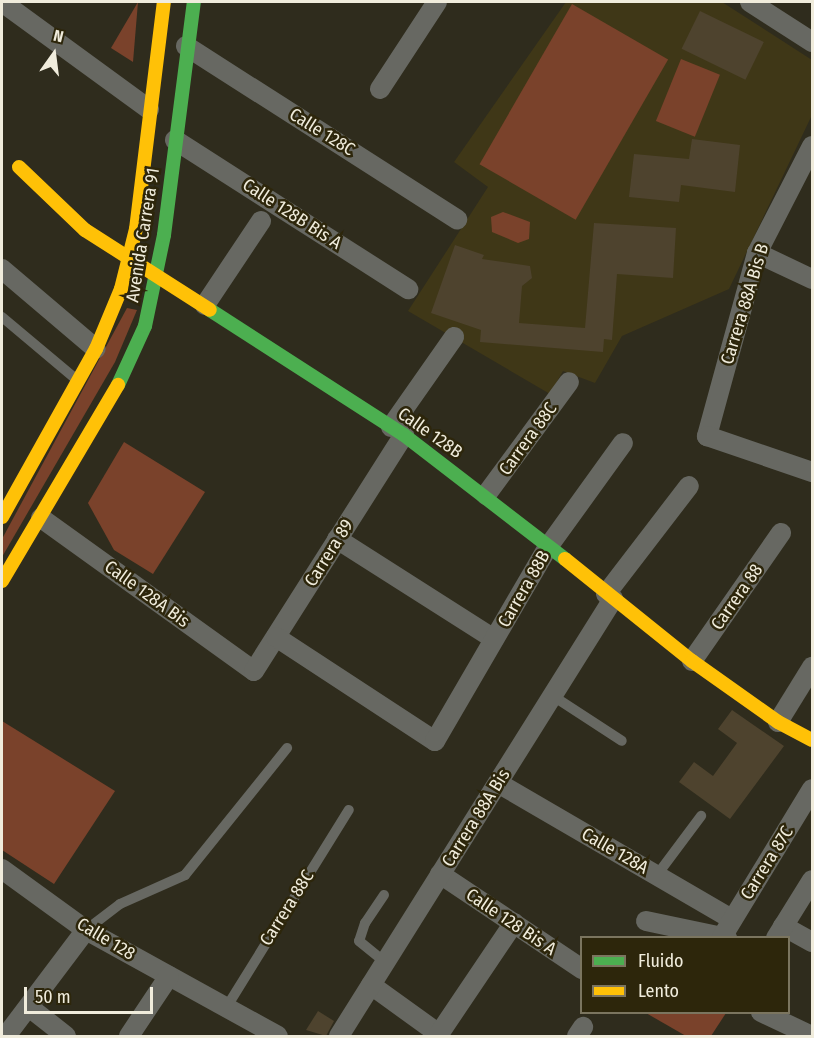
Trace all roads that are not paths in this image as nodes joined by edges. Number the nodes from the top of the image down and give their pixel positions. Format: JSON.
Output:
{"nodes":[{"id":1,"x":2,"y":2,"type":"edge"},
{"id":2,"x":164,"y":2,"type":"edge"},
{"id":3,"x":194,"y":2,"type":"edge"},
{"id":4,"x":437,"y":2,"type":"edge"},
{"id":5,"x":750,"y":2,"type":"edge"},
{"id":6,"x":811,"y":36,"type":"edge"},
{"id":7,"x":186,"y":46,"type":"junction"},
{"id":8,"x":380,"y":89,"type":"dead end"},
{"id":9,"x":149,"y":109,"type":"junction"},
{"id":10,"x":175,"y":140,"type":"junction"},
{"id":11,"x":813,"y":146,"type":"edge"},
{"id":12,"x":19,"y":167,"type":"dead end"},
{"id":13,"x":458,"y":219,"type":"dead end"},
{"id":14,"x":261,"y":221,"type":"dead end"},
{"id":15,"x":758,"y":253,"type":"junction"},
{"id":16,"x":130,"y":258,"type":"junction"},
{"id":17,"x":2,"y":269,"type":"edge"},
{"id":18,"x":158,"y":275,"type":"junction"},
{"id":19,"x":813,"y":279,"type":"edge"},
{"id":20,"x":408,"y":289,"type":"dead end"},
{"id":21,"x":205,"y":305,"type":"junction"},
{"id":22,"x":2,"y":317,"type":"edge"},
{"id":23,"x":454,"y":338,"type":"dead end"},
{"id":24,"x":96,"y":349,"type":"junction"},
{"id":25,"x":78,"y":381,"type":"junction"},
{"id":26,"x":569,"y":382,"type":"dead end"},
{"id":27,"x":397,"y":431,"type":"junction"},
{"id":28,"x":623,"y":443,"type":"dead end"},
{"id":29,"x":813,"y":472,"type":"edge"},
{"id":30,"x":689,"y":486,"type":"dead end"},
{"id":31,"x":7,"y":491,"type":"edge"},
{"id":32,"x":486,"y":495,"type":"junction"},
{"id":33,"x":2,"y":517,"type":"edge"},
{"id":34,"x":40,"y":518,"type":"junction"},
{"id":35,"x":781,"y":533,"type":"dead end"},
{"id":36,"x":337,"y":539,"type":"junction"},
{"id":37,"x":548,"y":547,"type":"junction"},
{"id":38,"x":2,"y":581,"type":"edge"},
{"id":39,"x":610,"y":596,"type":"junction"},
{"id":40,"x":276,"y":637,"type":"junction"},
{"id":41,"x":494,"y":639,"type":"junction"},
{"id":42,"x":692,"y":661,"type":"junction"},
{"id":43,"x":813,"y":667,"type":"edge"},
{"id":44,"x":254,"y":671,"type":"joint"},
{"id":45,"x":553,"y":696,"type":"junction"},
{"id":46,"x":777,"y":722,"type":"junction"},
{"id":47,"x":813,"y":740,"type":"edge"},
{"id":48,"x":622,"y":741,"type":"dead end"},
{"id":49,"x":287,"y":748,"type":"dead end"},
{"id":50,"x":498,"y":783,"type":"junction"},
{"id":51,"x":813,"y":789,"type":"edge"},
{"id":52,"x":349,"y":810,"type":"dead end"},
{"id":53,"x":701,"y":816,"type":"dead end"},
{"id":54,"x":440,"y":874,"type":"junction"},
{"id":55,"x":657,"y":875,"type":"junction"},
{"id":56,"x":4,"y":876,"type":"edge"},
{"id":57,"x":813,"y":880,"type":"edge"},
{"id":58,"x":384,"y":895,"type":"dead end"},
{"id":59,"x":646,"y":921,"type":"dead end"},
{"id":60,"x":514,"y":924,"type":"junction"},
{"id":61,"x":86,"y":930,"type":"junction"},
{"id":62,"x":727,"y":931,"type":"edge"},
{"id":63,"x":780,"y":932,"type":"edge"},
{"id":64,"x":813,"y":942,"type":"edge"},
{"id":65,"x":385,"y":962,"type":"junction"},
{"id":66,"x":580,"y":968,"type":"edge"},
{"id":67,"x":169,"y":976,"type":"junction"},
{"id":68,"x":370,"y":986,"type":"junction"},
{"id":69,"x":28,"y":1007,"type":"junction"},
{"id":70,"x":226,"y":1008,"type":"junction"},
{"id":71,"x":763,"y":1014,"type":"edge"},
{"id":72,"x":781,"y":1031,"type":"edge"},
{"id":73,"x":6,"y":1036,"type":"edge"},
{"id":74,"x":66,"y":1036,"type":"edge"},
{"id":75,"x":129,"y":1036,"type":"edge"},
{"id":76,"x":278,"y":1036,"type":"edge"},
{"id":77,"x":339,"y":1036,"type":"edge"},
{"id":78,"x":813,"y":1036,"type":"edge"}],
"edges":[{"from":1,"to":9,"type":"street"},
{"from":2,"to":9,"type":"main road","name":"Avenida Carrera 91"},
{"from":3,"to":7,"type":"main road","name":"Avenida Carrera 91"},
{"from":4,"to":8,"type":"street"},
{"from":5,"to":6,"type":"street"},
{"from":7,"to":10,"type":"main road","name":"Avenida Carrera 91"},
{"from":7,"to":13,"type":"street","name":"Calle 128C"},
{"from":9,"to":16,"type":"main road","name":"Avenida Carrera 91"},
{"from":10,"to":18,"type":"main road","name":"Avenida Carrera 91"},
{"from":10,"to":20,"type":"street","name":"Calle 128B Bis A"},
{"from":11,"to":15,"type":"street","name":"Carrera 88A Bis B"},
{"from":12,"to":16,"type":"main road","name":"Calle 128B"},
{"from":14,"to":21,"type":"street"},
{"from":15,"to":19,"type":"street"},
{"from":15,"to":29,"type":"street","name":"Carrera 88A Bis B"},
{"from":16,"to":18,"type":"main road","name":"Calle 128B"},
{"from":16,"to":24,"type":"main road","name":"Avenida Carrera 91"},
{"from":17,"to":24,"type":"street"},
{"from":18,"to":21,"type":"main road","name":"Calle 128B"},
{"from":18,"to":34,"type":"main road","name":"Avenida Carrera 91"},
{"from":21,"to":27,"type":"main road","name":"Calle 128B"},
{"from":22,"to":25,"type":"lane"},
{"from":23,"to":27,"type":"street","name":"Carrera 89"},
{"from":24,"to":25,"type":"main road","name":"Avenida Carrera 91"},
{"from":25,"to":31,"type":"main road","name":"Avenida Carrera 91"},
{"from":26,"to":32,"type":"street","name":"Carrera 88C"},
{"from":27,"to":32,"type":"main road","name":"Calle 128B"},
{"from":27,"to":36,"type":"street","name":"Carrera 89"},
{"from":28,"to":37,"type":"street","name":"Carrera 88B"},
{"from":30,"to":39,"type":"street","name":"Carrera 88A Bis"},
{"from":31,"to":33,"type":"main road","name":"Avenida Carrera 91"},
{"from":32,"to":37,"type":"main road","name":"Calle 128B"},
{"from":34,"to":38,"type":"main road","name":"Avenida Carrera 91"},
{"from":34,"to":44,"type":"street","name":"Calle 128A Bis"},
{"from":35,"to":42,"type":"street","name":"Carrera 88"},
{"from":36,"to":40,"type":"street","name":"Carrera 89"},
{"from":36,"to":41,"type":"street"},
{"from":37,"to":39,"type":"main road","name":"Calle 128B"},
{"from":37,"to":41,"type":"street","name":"Carrera 88B"},
{"from":39,"to":42,"type":"main road","name":"Calle 128B"},
{"from":39,"to":45,"type":"street","name":"Carrera 88A Bis"},
{"from":40,"to":41,"type":"street","name":"Carrera 88B"},
{"from":40,"to":44,"type":"street","name":"Carrera 89"},
{"from":42,"to":46,"type":"main road","name":"Calle 128B"},
{"from":43,"to":46,"type":"street"},
{"from":45,"to":48,"type":"lane"},
{"from":45,"to":50,"type":"street","name":"Carrera 88A Bis"},
{"from":46,"to":47,"type":"main road","name":"Calle 128B"},
{"from":49,"to":61,"type":"lane"},
{"from":50,"to":54,"type":"street","name":"Carrera 88A Bis"},
{"from":50,"to":55,"type":"street","name":"Calle 128A"},
{"from":51,"to":62,"type":"street","name":"Carrera 87C"},
{"from":52,"to":70,"type":"lane","name":"Carrera 88C"},
{"from":53,"to":55,"type":"lane"},
{"from":54,"to":60,"type":"street","name":"Calle 128 Bis A"},
{"from":54,"to":65,"type":"street","name":"Carrera 88A Bis"},
{"from":55,"to":62,"type":"street","name":"Calle 128A"},
{"from":56,"to":61,"type":"street","name":"Calle 128"},
{"from":57,"to":63,"type":"street"},
{"from":58,"to":65,"type":"lane"},
{"from":59,"to":62,"type":"street"},
{"from":60,"to":66,"type":"street","name":"Calle 128 Bis A"},
{"from":60,"to":68,"type":"street"},
{"from":61,"to":67,"type":"street","name":"Calle 128"},
{"from":61,"to":69,"type":"street"},
{"from":63,"to":64,"type":"street"},
{"from":65,"to":68,"type":"street","name":"Carrera 88A Bis"},
{"from":67,"to":70,"type":"street","name":"Calle 128"},
{"from":67,"to":75,"type":"street"},
{"from":68,"to":77,"type":"street","name":"Carrera 88A Bis"},
{"from":69,"to":73,"type":"street"},
{"from":69,"to":74,"type":"street"},
{"from":70,"to":76,"type":"street","name":"Calle 128"},
{"from":71,"to":72,"type":"street"},
{"from":72,"to":78,"type":"street"}]}
